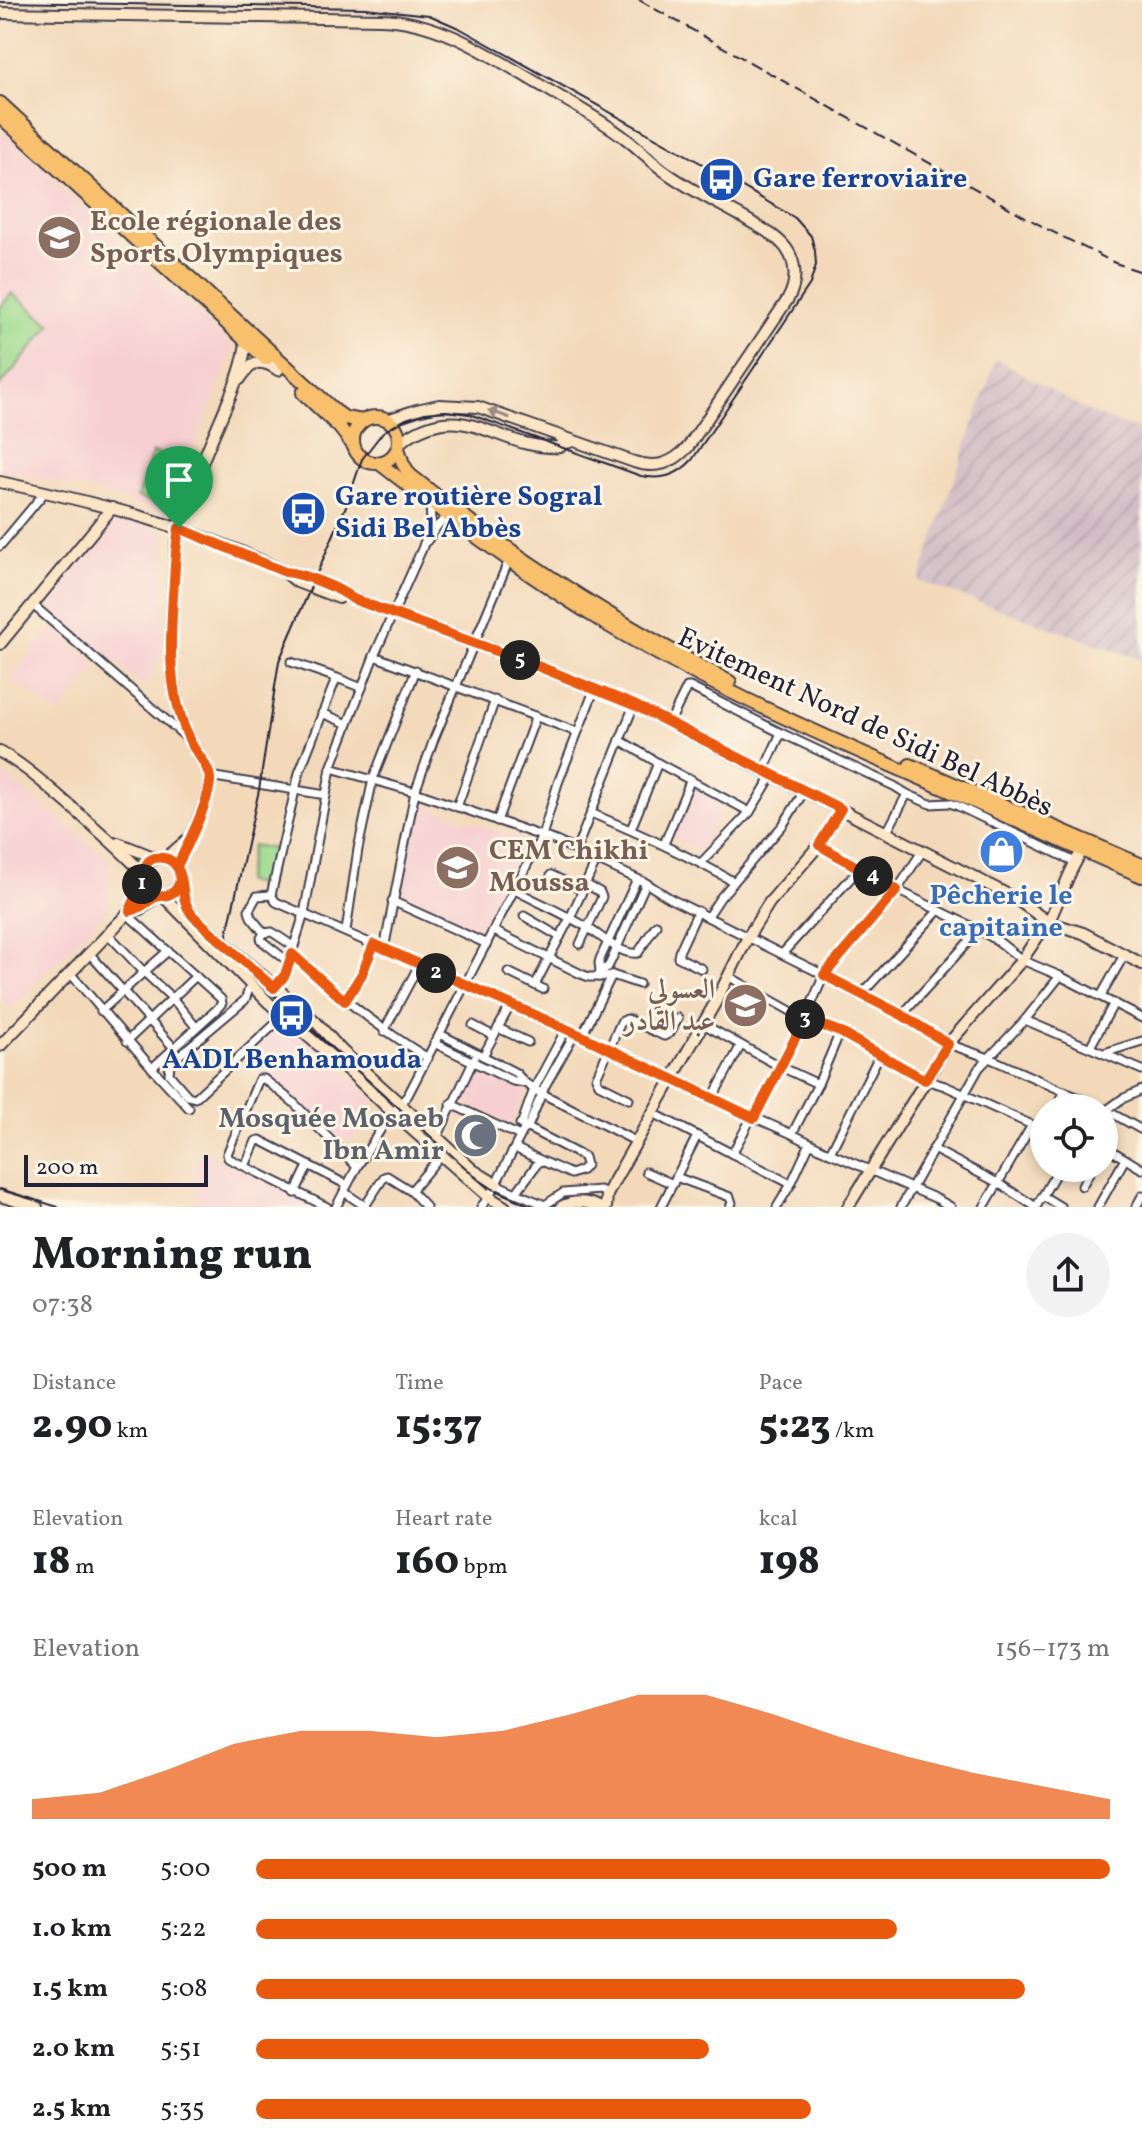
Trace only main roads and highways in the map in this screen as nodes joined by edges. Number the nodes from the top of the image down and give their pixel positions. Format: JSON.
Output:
{"nodes":[{"id":1,"x":0,"y":13,"type":"edge"},
{"id":2,"x":0,"y":103,"type":"edge"},
{"id":3,"x":0,"y":116,"type":"edge"},
{"id":4,"x":246,"y":340,"type":"junction"},
{"id":5,"x":278,"y":370,"type":"junction"},
{"id":6,"x":234,"y":387,"type":"junction"},
{"id":7,"x":387,"y":420,"type":"junction"},
{"id":8,"x":363,"y":421,"type":"junction"},
{"id":9,"x":552,"y":434,"type":"junction"},
{"id":10,"x":572,"y":441,"type":"junction"},
{"id":11,"x":353,"y":445,"type":"junction"},
{"id":12,"x":398,"y":445,"type":"junction"},
{"id":13,"x":548,"y":447,"type":"junction"},
{"id":14,"x":379,"y":463,"type":"junction"},
{"id":15,"x":0,"y":482,"type":"edge"},
{"id":16,"x":112,"y":508,"type":"junction"},
{"id":17,"x":179,"y":528,"type":"junction"},
{"id":18,"x":0,"y":644,"type":"edge"},
{"id":19,"x":0,"y":752,"type":"edge"},
{"id":20,"x":841,"y":809,"type":"junction"},
{"id":21,"x":109,"y":838,"type":"junction"},
{"id":22,"x":189,"y":838,"type":"junction"},
{"id":23,"x":1079,"y":856,"type":"junction"},
{"id":24,"x":161,"y":858,"type":"junction"},
{"id":25,"x":1142,"y":865,"type":"edge"},
{"id":26,"x":177,"y":866,"type":"junction"},
{"id":27,"x":1142,"y":876,"type":"edge"},
{"id":28,"x":142,"y":877,"type":"junction"},
{"id":29,"x":180,"y":879,"type":"junction"},
{"id":30,"x":160,"y":896,"type":"junction"},
{"id":31,"x":129,"y":912,"type":"junction"},
{"id":32,"x":1048,"y":922,"type":"junction"},
{"id":33,"x":1142,"y":964,"type":"edge"},
{"id":34,"x":0,"y":1046,"type":"edge"},
{"id":35,"x":397,"y":1109,"type":"junction"},
{"id":36,"x":496,"y":1184,"type":"road end"},
{"id":37,"x":608,"y":1188,"type":"junction"},
{"id":38,"x":0,"y":1196,"type":"edge"},
{"id":39,"x":594,"y":1205,"type":"edge"},
{"id":40,"x":37,"y":1207,"type":"edge"},
{"id":41,"x":505,"y":1207,"type":"edge"},
{"id":42,"x":561,"y":1207,"type":"edge"},
{"id":43,"x":606,"y":1207,"type":"edge"},
{"id":44,"x":848,"y":1207,"type":"edge"}],
"edges":[{"from":1,"to":10,"type":"main road"},
{"from":2,"to":8,"type":"highway"},
{"from":3,"to":4,"type":"highway"},
{"from":4,"to":5,"type":"highway"},
{"from":4,"to":6,"type":"main road"},
{"from":5,"to":6,"type":"main road"},
{"from":5,"to":11,"type":"highway"},
{"from":6,"to":17,"type":"main road"},
{"from":7,"to":8,"type":"highway"},
{"from":9,"to":7,"type":"main road","one_way":true},
{"from":7,"to":12,"type":"highway"},
{"from":8,"to":11,"type":"highway"},
{"from":9,"to":10,"type":"main road"},
{"from":9,"to":13,"type":"main road"},
{"from":10,"to":13,"type":"main road"},
{"from":11,"to":14,"type":"highway"},
{"from":12,"to":13,"type":"main road"},
{"from":12,"to":14,"type":"highway"},
{"from":12,"to":25,"type":"highway","name":"Evitement Nord de Sidi Bel Abbès"},
{"from":14,"to":23,"type":"highway","name":"Evitement Nord de Sidi Bel Abbès"},
{"from":15,"to":16,"type":"main road"},
{"from":16,"to":17,"type":"main road"},
{"from":16,"to":18,"type":"main road"},
{"from":17,"to":20,"type":"main road"},
{"from":17,"to":22,"type":"main road"},
{"from":19,"to":21,"type":"main road"},
{"from":20,"to":32,"type":"main road"},
{"from":20,"to":37,"type":"main road"},
{"from":21,"to":24,"type":"main road"},
{"from":21,"to":28,"type":"main road"},
{"from":22,"to":24,"type":"main road"},
{"from":22,"to":26,"type":"main road"},
{"from":23,"to":27,"type":"highway","name":"Evitement Nord de Sidi Bel Abbès"},
{"from":23,"to":32,"type":"main road"},
{"from":24,"to":26,"type":"main road"},
{"from":24,"to":28,"type":"main road"},
{"from":26,"to":29,"type":"main road"},
{"from":28,"to":30,"type":"main road"},
{"from":28,"to":31,"type":"main road"},
{"from":29,"to":30,"type":"main road"},
{"from":29,"to":35,"type":"main road"},
{"from":30,"to":31,"type":"main road"},
{"from":30,"to":35,"type":"main road"},
{"from":31,"to":34,"type":"main road"},
{"from":32,"to":33,"type":"main road"},
{"from":32,"to":44,"type":"main road"},
{"from":35,"to":36,"type":"main road"},
{"from":35,"to":41,"type":"main road"},
{"from":37,"to":39,"type":"main road"},
{"from":37,"to":43,"type":"main road"},
{"from":38,"to":40,"type":"main road"},
{"from":39,"to":42,"type":"main road"}]}
